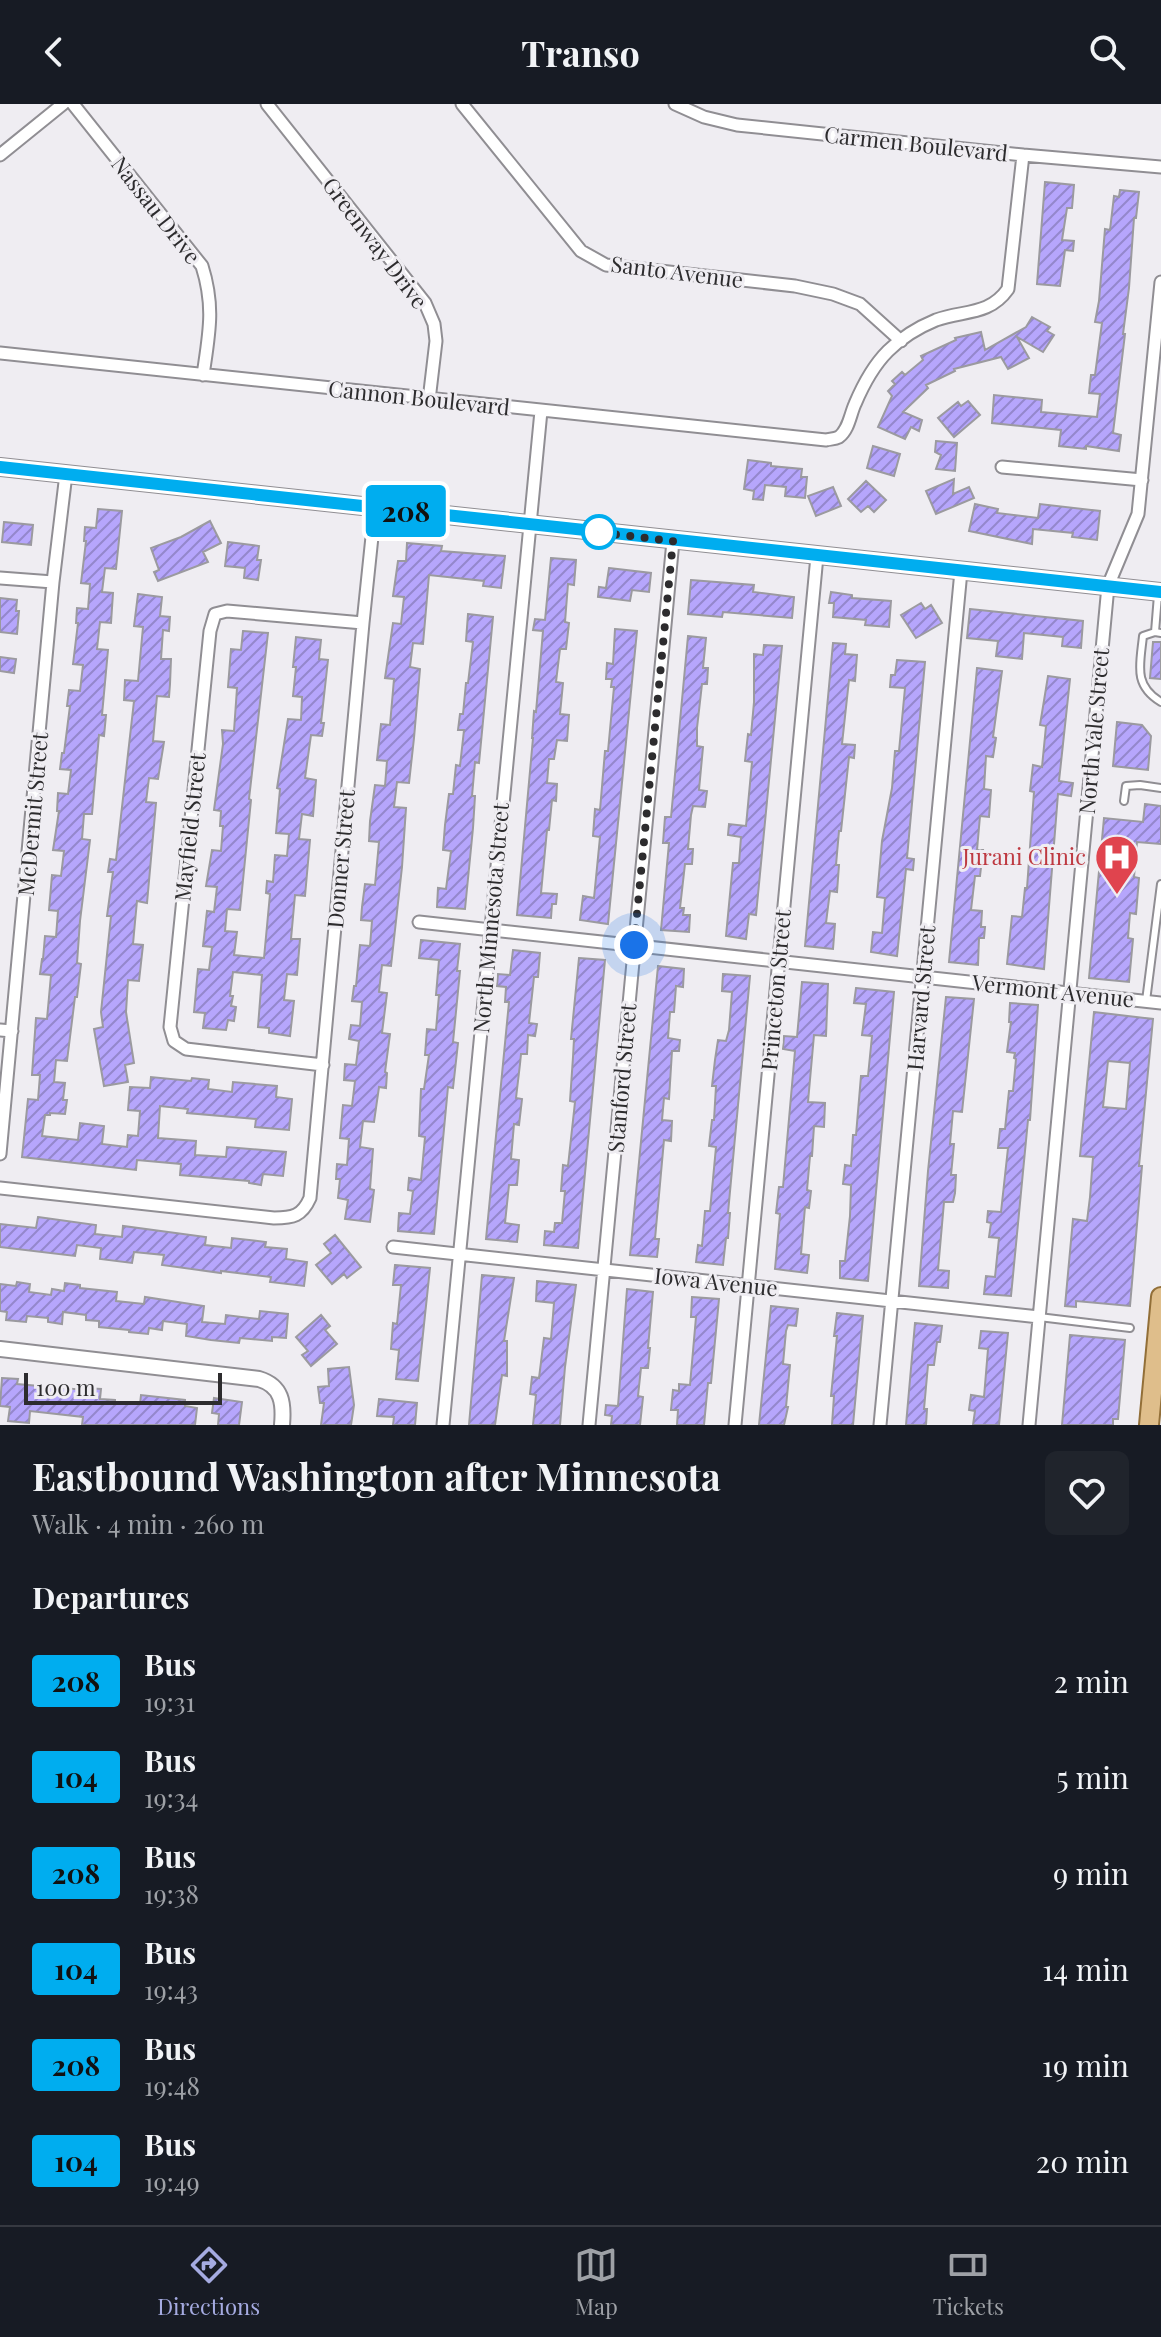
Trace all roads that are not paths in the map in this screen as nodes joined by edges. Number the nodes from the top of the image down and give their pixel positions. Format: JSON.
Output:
{"nodes":[{"id":1,"x":63,"y":104,"type":"edge"},
{"id":2,"x":73,"y":104,"type":"edge"},
{"id":3,"x":267,"y":104,"type":"edge"},
{"id":4,"x":462,"y":104,"type":"edge"},
{"id":5,"x":675,"y":104,"type":"edge"},
{"id":6,"x":0,"y":155,"type":"edge"},
{"id":7,"x":1023,"y":155,"type":"junction"},
{"id":8,"x":1161,"y":167,"type":"edge"},
{"id":9,"x":1161,"y":282,"type":"edge"},
{"id":10,"x":901,"y":341,"type":"junction"},
{"id":11,"x":0,"y":353,"type":"edge"},
{"id":12,"x":203,"y":375,"type":"junction"},
{"id":13,"x":429,"y":400,"type":"junction"},
{"id":14,"x":541,"y":411,"type":"junction"},
{"id":15,"x":0,"y":467,"type":"edge"},
{"id":16,"x":1002,"y":467,"type":"dead end"},
{"id":17,"x":66,"y":474,"type":"junction"},
{"id":18,"x":1142,"y":480,"type":"junction"},
{"id":19,"x":375,"y":508,"type":"junction"},
{"id":20,"x":528,"y":525,"type":"junction"},
{"id":21,"x":673,"y":541,"type":"junction"},
{"id":22,"x":817,"y":556,"type":"junction"},
{"id":23,"x":961,"y":571,"type":"junction"},
{"id":24,"x":0,"y":578,"type":"edge"},
{"id":25,"x":53,"y":582,"type":"junction"},
{"id":26,"x":1108,"y":586,"type":"junction"},
{"id":27,"x":1160,"y":592,"type":"edge"},
{"id":28,"x":363,"y":623,"type":"junction"},
{"id":29,"x":1158,"y":632,"type":"edge"},
{"id":30,"x":1161,"y":702,"type":"edge"},
{"id":31,"x":1161,"y":788,"type":"edge"},
{"id":32,"x":1124,"y":801,"type":"dead end"},
{"id":33,"x":1161,"y":884,"type":"edge"},
{"id":34,"x":419,"y":922,"type":"dead end"},
{"id":35,"x":490,"y":929,"type":"junction"},
{"id":36,"x":634,"y":945,"type":"junction"},
{"id":37,"x":779,"y":961,"type":"junction"},
{"id":38,"x":923,"y":977,"type":"junction"},
{"id":39,"x":1070,"y":992,"type":"junction"},
{"id":40,"x":1146,"y":1001,"type":"junction"},
{"id":41,"x":1161,"y":1003,"type":"edge"},
{"id":42,"x":6,"y":1030,"type":"edge"},
{"id":43,"x":323,"y":1065,"type":"junction"},
{"id":44,"x":0,"y":1154,"type":"edge"},
{"id":45,"x":0,"y":1188,"type":"edge"},
{"id":46,"x":393,"y":1247,"type":"dead end"},
{"id":47,"x":459,"y":1254,"type":"junction"},
{"id":48,"x":604,"y":1270,"type":"junction"},
{"id":49,"x":748,"y":1286,"type":"junction"},
{"id":50,"x":1161,"y":1297,"type":"edge"},
{"id":51,"x":892,"y":1302,"type":"junction"},
{"id":52,"x":1039,"y":1317,"type":"junction"},
{"id":53,"x":1130,"y":1328,"type":"dead end"},
{"id":54,"x":0,"y":1349,"type":"edge"},
{"id":55,"x":1157,"y":1388,"type":"edge"},
{"id":56,"x":282,"y":1425,"type":"edge"},
{"id":57,"x":443,"y":1425,"type":"edge"},
{"id":58,"x":589,"y":1425,"type":"edge"},
{"id":59,"x":735,"y":1425,"type":"edge"},
{"id":60,"x":880,"y":1425,"type":"edge"},
{"id":61,"x":1029,"y":1425,"type":"edge"},
{"id":62,"x":1149,"y":1425,"type":"edge"}],
"edges":[{"from":1,"to":6,"type":"street"},
{"from":2,"to":12,"type":"street","name":"Nassau Drive"},
{"from":3,"to":13,"type":"street","name":"Greenway Drive"},
{"from":4,"to":10,"type":"street","name":"Santo Avenue"},
{"from":5,"to":7,"type":"street","name":"Carmen Boulevard"},
{"from":7,"to":8,"type":"street","name":"Carmen Boulevard"},
{"from":7,"to":10,"type":"street"},
{"from":9,"to":18,"type":"street","name":"North Yale Street"},
{"from":10,"to":14,"type":"street","name":"Cannon Boulevard"},
{"from":11,"to":12,"type":"street","name":"Cannon Boulevard"},
{"from":12,"to":13,"type":"street","name":"Cannon Boulevard"},
{"from":13,"to":14,"type":"street","name":"Cannon Boulevard"},
{"from":14,"to":20,"type":"street","name":"North Minnesota Street"},
{"from":15,"to":17,"type":"main road"},
{"from":16,"to":18,"type":"street"},
{"from":17,"to":19,"type":"main road"},
{"from":17,"to":25,"type":"street","name":"McDermit Street"},
{"from":18,"to":26,"type":"street","name":"North Yale Street"},
{"from":19,"to":20,"type":"main road"},
{"from":19,"to":28,"type":"street","name":"Donner Street"},
{"from":20,"to":21,"type":"main road"},
{"from":20,"to":35,"type":"street","name":"North Minnesota Street"},
{"from":21,"to":22,"type":"main road"},
{"from":21,"to":36,"type":"street","name":"Stanford Street"},
{"from":22,"to":23,"type":"main road"},
{"from":22,"to":37,"type":"street","name":"Princeton Street"},
{"from":23,"to":26,"type":"main road"},
{"from":23,"to":38,"type":"street","name":"Harvard Street"},
{"from":24,"to":25,"type":"street"},
{"from":25,"to":42,"type":"street","name":"McDermit Street"},
{"from":26,"to":27,"type":"main road"},
{"from":26,"to":39,"type":"street","name":"North Yale Street"},
{"from":27,"to":29,"type":"lane"},
{"from":28,"to":43,"type":"street","name":"Donner Street"},
{"from":28,"to":43,"type":"street","name":"Mayfield Street"},
{"from":29,"to":30,"type":"lane"},
{"from":31,"to":32,"type":"lane"},
{"from":33,"to":40,"type":"lane"},
{"from":34,"to":35,"type":"street","name":"Vermont Avenue"},
{"from":35,"to":36,"type":"street","name":"Vermont Avenue"},
{"from":35,"to":47,"type":"street","name":"North Minnesota Street"},
{"from":36,"to":37,"type":"street","name":"Vermont Avenue"},
{"from":36,"to":48,"type":"street","name":"Stanford Street"},
{"from":37,"to":38,"type":"street","name":"Vermont Avenue"},
{"from":37,"to":49,"type":"street","name":"Princeton Street"},
{"from":38,"to":39,"type":"street","name":"Vermont Avenue"},
{"from":38,"to":51,"type":"street","name":"Harvard Street"},
{"from":39,"to":40,"type":"street","name":"Vermont Avenue"},
{"from":39,"to":52,"type":"street","name":"North Yale Street"},
{"from":40,"to":41,"type":"street","name":"Vermont Avenue"},
{"from":42,"to":44,"type":"street","name":"McDermit Street"},
{"from":43,"to":45,"type":"street","name":"Donner Street"},
{"from":46,"to":47,"type":"street","name":"Iowa Avenue"},
{"from":47,"to":48,"type":"street","name":"Iowa Avenue"},
{"from":47,"to":57,"type":"street","name":"North Minnesota Street"},
{"from":48,"to":49,"type":"street","name":"Iowa Avenue"},
{"from":48,"to":58,"type":"street","name":"Stanford Street"},
{"from":49,"to":51,"type":"street","name":"Iowa Avenue"},
{"from":49,"to":59,"type":"street","name":"Princeton Street"},
{"from":50,"to":55,"type":"main road"},
{"from":51,"to":52,"type":"street","name":"Iowa Avenue"},
{"from":51,"to":60,"type":"street","name":"Harvard Street"},
{"from":52,"to":53,"type":"lane"},
{"from":52,"to":61,"type":"street","name":"North Yale Street"},
{"from":54,"to":56,"type":"street"},
{"from":55,"to":62,"type":"main road"}]}
